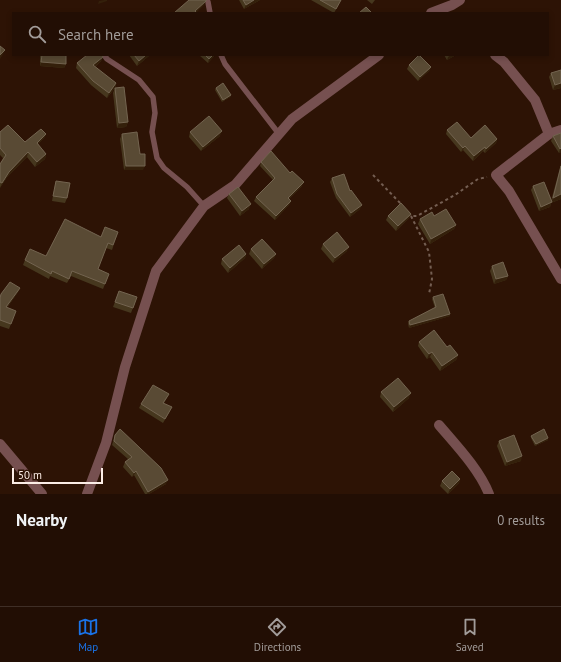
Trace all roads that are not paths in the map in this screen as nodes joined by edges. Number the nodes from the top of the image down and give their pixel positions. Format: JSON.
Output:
{"nodes":[{"id":1,"x":207,"y":0,"type":"edge"},
{"id":2,"x":460,"y":0,"type":"edge"},
{"id":3,"x":446,"y":11,"type":"edge"},
{"id":4,"x":210,"y":12,"type":"edge"},
{"id":5,"x":105,"y":56,"type":"edge"},
{"id":6,"x":221,"y":56,"type":"edge"},
{"id":7,"x":378,"y":56,"type":"edge"},
{"id":8,"x":496,"y":56,"type":"edge"},
{"id":9,"x":561,"y":130,"type":"edge"},
{"id":10,"x":279,"y":134,"type":"junction"},
{"id":11,"x":549,"y":134,"type":"junction"},
{"id":12,"x":204,"y":206,"type":"junction"},
{"id":13,"x":561,"y":279,"type":"edge"},
{"id":14,"x":439,"y":425,"type":"dead end"},
{"id":15,"x":0,"y":444,"type":"edge"},
{"id":16,"x":42,"y":494,"type":"edge"},
{"id":17,"x":87,"y":494,"type":"edge"},
{"id":18,"x":489,"y":494,"type":"edge"}],
"edges":[{"from":1,"to":4,"type":"lane"},
{"from":2,"to":3,"type":"street"},
{"from":5,"to":12,"type":"lane"},
{"from":6,"to":10,"type":"lane"},
{"from":7,"to":10,"type":"street"},
{"from":8,"to":11,"type":"street"},
{"from":9,"to":11,"type":"street"},
{"from":10,"to":12,"type":"street"},
{"from":11,"to":13,"type":"street"},
{"from":12,"to":17,"type":"street"},
{"from":14,"to":18,"type":"street"},
{"from":15,"to":16,"type":"street"}]}
